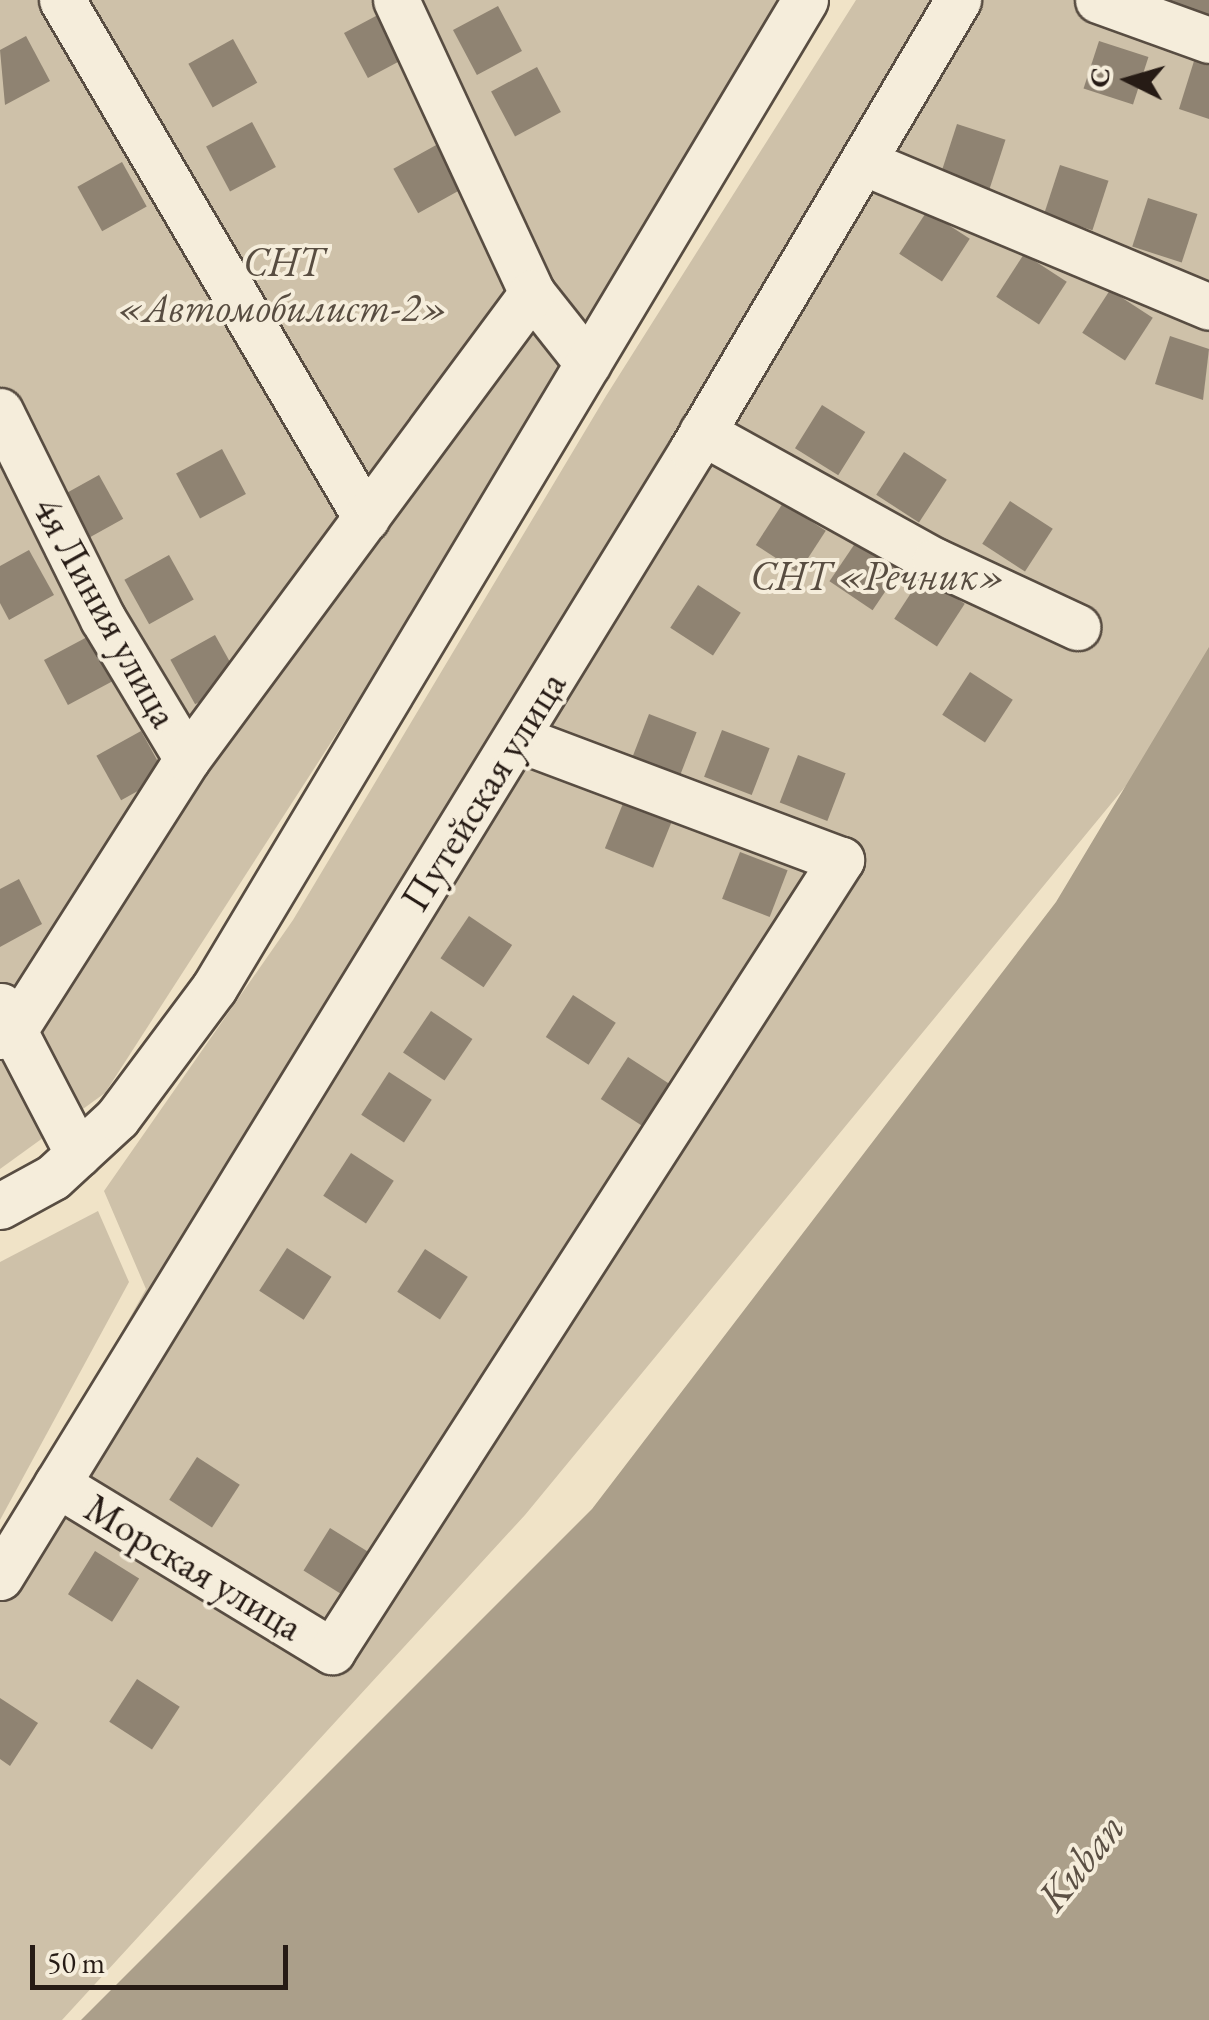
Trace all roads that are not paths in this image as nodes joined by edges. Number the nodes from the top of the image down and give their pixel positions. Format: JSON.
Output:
{"nodes":[{"id":1,"x":62,"y":0,"type":"edge"},
{"id":2,"x":396,"y":0,"type":"edge"},
{"id":3,"x":806,"y":0,"type":"edge"},
{"id":4,"x":958,"y":0,"type":"edge"},
{"id":5,"x":1098,"y":0,"type":"edge"},
{"id":6,"x":1209,"y":40,"type":"edge"},
{"id":7,"x":862,"y":162,"type":"junction"},
{"id":8,"x":532,"y":293,"type":"junction"},
{"id":9,"x":1209,"y":307,"type":"edge"},
{"id":10,"x":588,"y":364,"type":"junction"},
{"id":11,"x":0,"y":411,"type":"edge"},
{"id":12,"x":702,"y":432,"type":"junction"},
{"id":13,"x":366,"y":518,"type":"junction"},
{"id":14,"x":1077,"y":626,"type":"dead end"},
{"id":15,"x":516,"y":738,"type":"junction"},
{"id":16,"x":187,"y":759,"type":"junction"},
{"id":17,"x":5,"y":1023,"type":"edge"},
{"id":18,"x":78,"y":1154,"type":"junction"},
{"id":19,"x":0,"y":1206,"type":"edge"},
{"id":20,"x":57,"y":1484,"type":"junction"},
{"id":21,"x":0,"y":1577,"type":"edge"}],
"edges":[{"from":1,"to":13,"type":"street"},
{"from":2,"to":8,"type":"street"},
{"from":3,"to":10,"type":"street"},
{"from":4,"to":7,"type":"street","name":"Путейская улица"},
{"from":5,"to":6,"type":"street"},
{"from":7,"to":9,"type":"street"},
{"from":7,"to":12,"type":"street","name":"Путейская улица"},
{"from":8,"to":10,"type":"street"},
{"from":8,"to":13,"type":"street"},
{"from":10,"to":18,"type":"street"},
{"from":11,"to":16,"type":"street","name":"4я Линия улица"},
{"from":12,"to":14,"type":"street"},
{"from":12,"to":15,"type":"street","name":"Путейская улица"},
{"from":13,"to":16,"type":"street"},
{"from":15,"to":20,"type":"street","name":"Путейская улица"},
{"from":15,"to":20,"type":"street","name":"Морская улица"},
{"from":16,"to":17,"type":"street"},
{"from":17,"to":18,"type":"street"},
{"from":18,"to":19,"type":"street"},
{"from":20,"to":21,"type":"street","name":"Путейская улица"}]}
